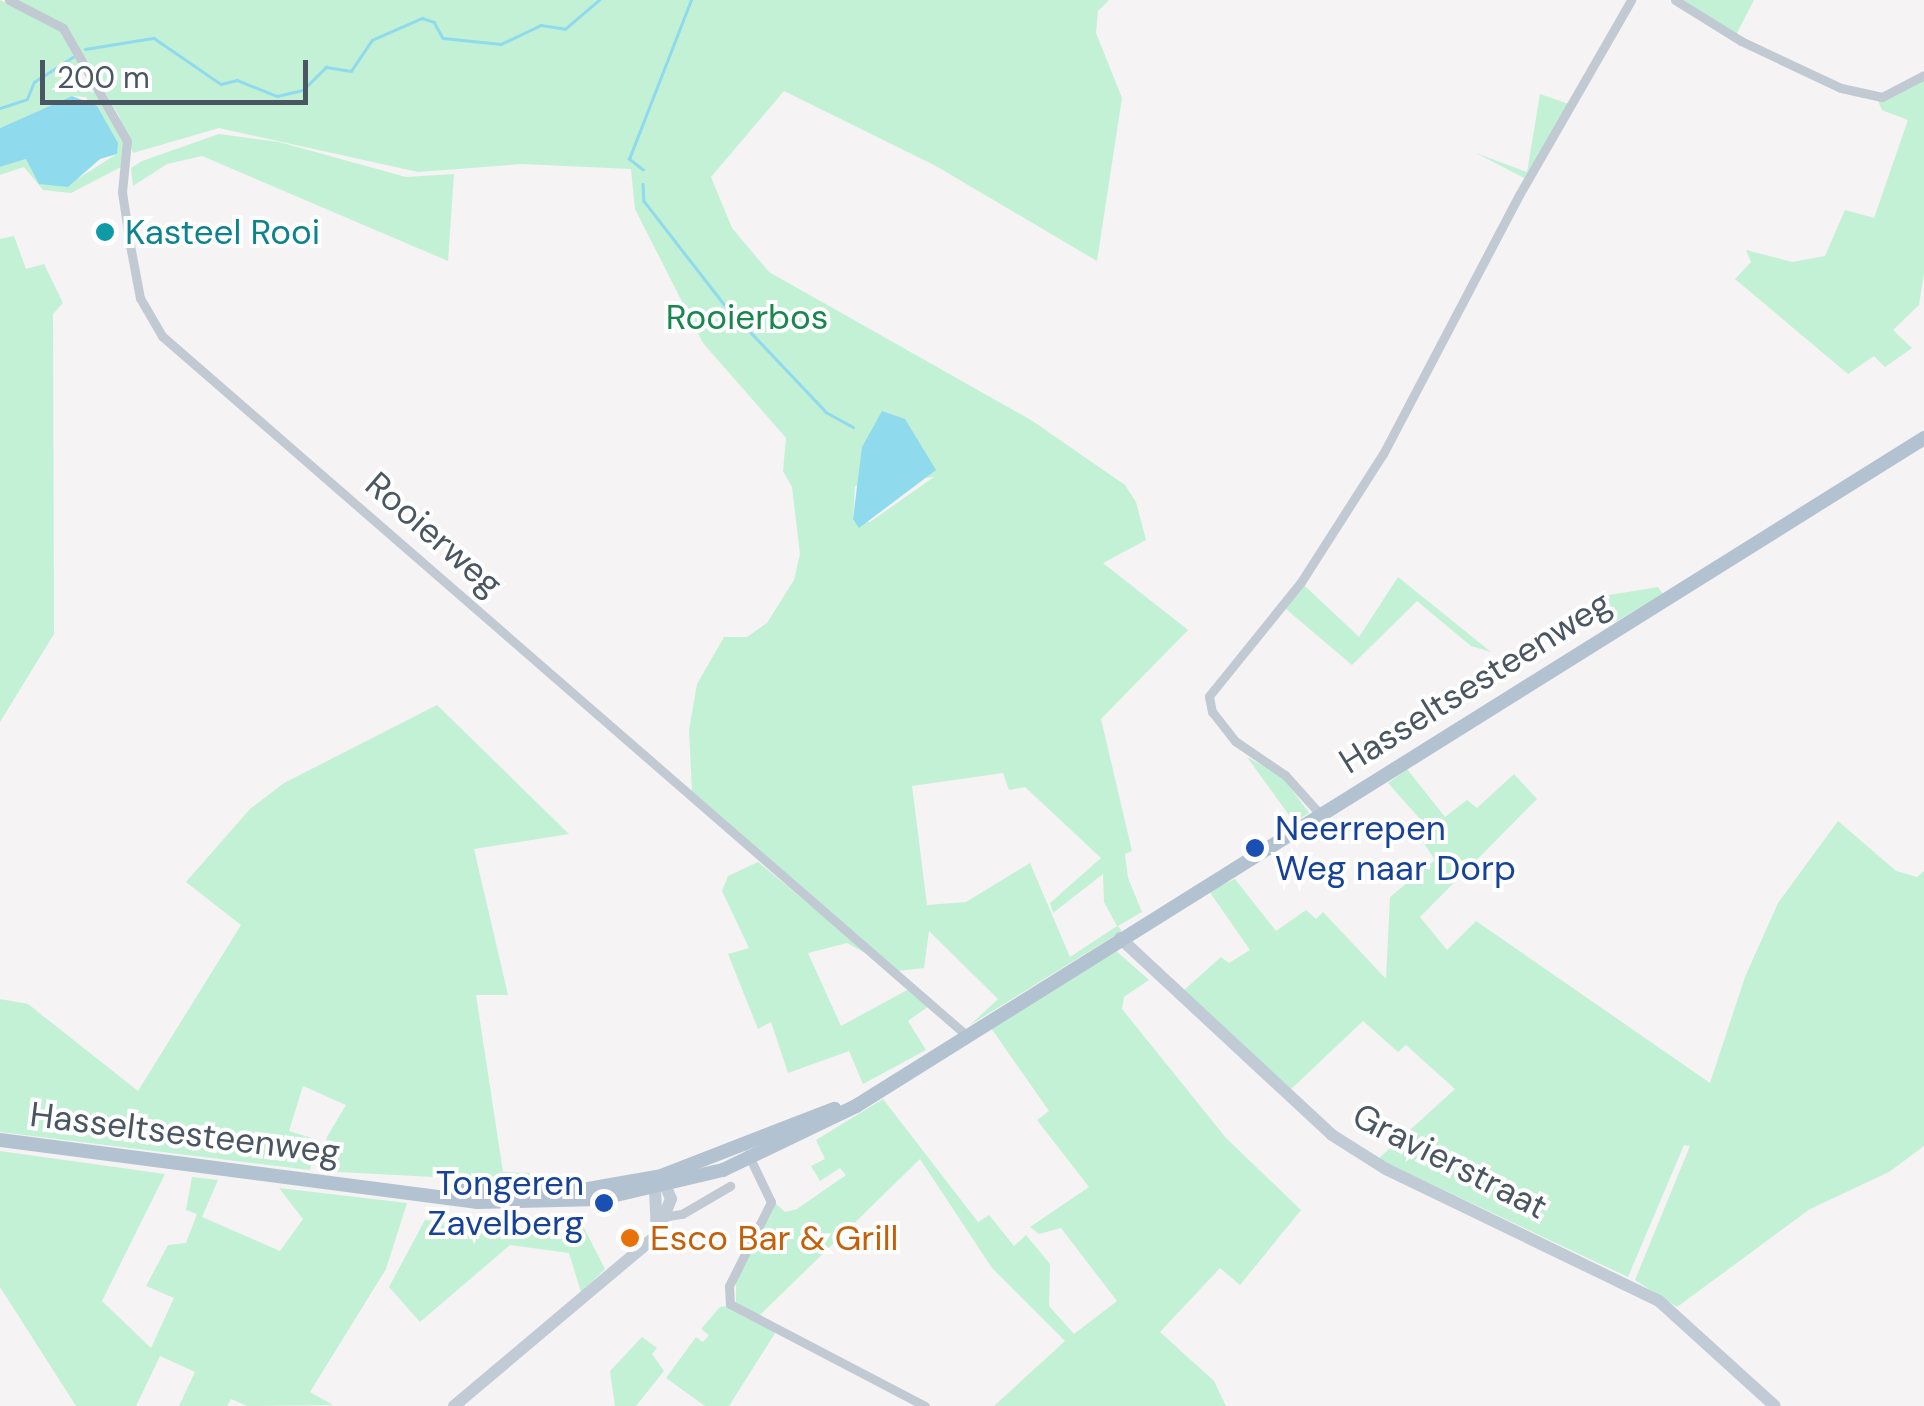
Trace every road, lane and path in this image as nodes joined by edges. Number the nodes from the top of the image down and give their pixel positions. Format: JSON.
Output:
{"nodes":[{"id":1,"x":9,"y":0,"type":"edge"},
{"id":2,"x":1631,"y":0,"type":"edge"},
{"id":3,"x":1675,"y":0,"type":"edge"},
{"id":4,"x":1924,"y":75,"type":"edge"},
{"id":5,"x":1924,"y":438,"type":"edge"},
{"id":6,"x":1320,"y":814,"type":"junction"},
{"id":7,"x":1120,"y":938,"type":"junction"},
{"id":8,"x":966,"y":1034,"type":"junction"},
{"id":9,"x":0,"y":1140,"type":"edge"},
{"id":10,"x":747,"y":1149,"type":"junction"},
{"id":11,"x":662,"y":1184,"type":"junction"},
{"id":12,"x":730,"y":1186,"type":"dead end"},
{"id":13,"x":664,"y":1218,"type":"junction"},
{"id":14,"x":454,"y":1406,"type":"edge"},
{"id":15,"x":925,"y":1406,"type":"edge"},
{"id":16,"x":1774,"y":1406,"type":"edge"}],
"edges":[{"from":1,"to":8,"type":"street","name":"Rooierweg"},
{"from":2,"to":6,"type":"street"},
{"from":3,"to":4,"type":"street"},
{"from":5,"to":6,"type":"main road","name":"Hasseltsesteenweg"},
{"from":6,"to":7,"type":"main road","name":"Hasseltsesteenweg"},
{"from":7,"to":8,"type":"main road","name":"Hasseltsesteenweg"},
{"from":7,"to":16,"type":"street","name":"Gravierstraat"},
{"from":8,"to":10,"type":"main road","name":"Hasseltsesteenweg"},
{"from":9,"to":11,"type":"main road","name":"Hasseltsesteenweg"},
{"from":10,"to":11,"type":"main road","name":"Hasseltsesteenweg"},
{"from":10,"to":15,"type":"street"},
{"from":11,"to":13,"type":"street"},
{"from":12,"to":13,"type":"street"},
{"from":13,"to":14,"type":"street"}]}
